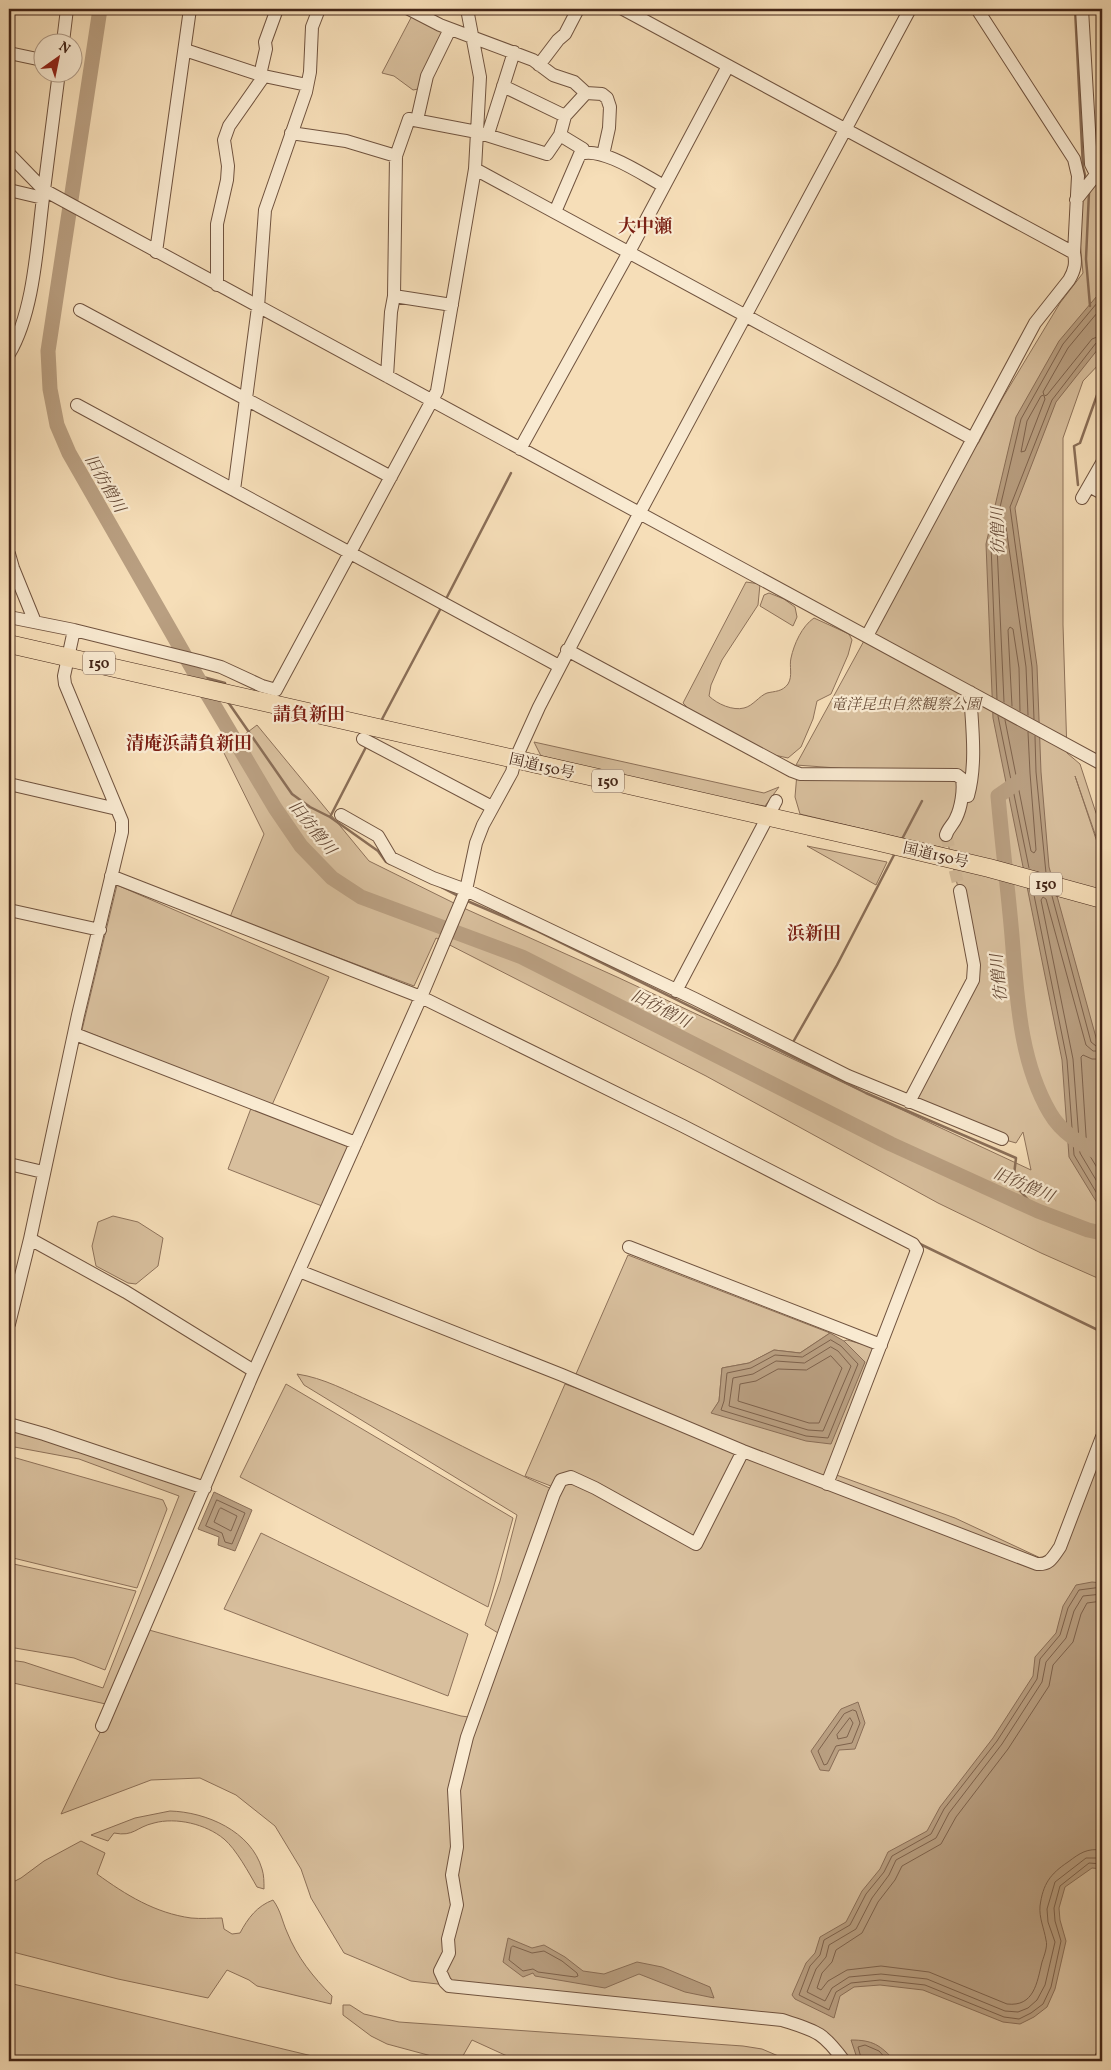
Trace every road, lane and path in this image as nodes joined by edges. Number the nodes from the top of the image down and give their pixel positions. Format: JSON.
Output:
{"nodes":[{"id":1,"x":68,"y":9,"type":"edge"},
{"id":2,"x":190,"y":9,"type":"edge"},
{"id":3,"x":277,"y":9,"type":"edge"},
{"id":4,"x":318,"y":9,"type":"edge"},
{"id":5,"x":409,"y":9,"type":"edge"},
{"id":6,"x":467,"y":9,"type":"edge"},
{"id":7,"x":578,"y":9,"type":"edge"},
{"id":8,"x":623,"y":9,"type":"edge"},
{"id":9,"x":910,"y":9,"type":"edge"},
{"id":10,"x":977,"y":9,"type":"edge"},
{"id":11,"x":1082,"y":9,"type":"edge"},
{"id":12,"x":450,"y":29,"type":"junction"},
{"id":13,"x":65,"y":32,"type":"edge"},
{"id":14,"x":472,"y":38,"type":"junction"},
{"id":15,"x":185,"y":50,"type":"junction"},
{"id":16,"x":514,"y":52,"type":"junction"},
{"id":17,"x":9,"y":53,"type":"edge"},
{"id":18,"x":32,"y":58,"type":"edge"},
{"id":19,"x":539,"y":65,"type":"junction"},
{"id":20,"x":728,"y":66,"type":"junction"},
{"id":21,"x":262,"y":76,"type":"junction"},
{"id":22,"x":58,"y":82,"type":"edge"},
{"id":23,"x":307,"y":85,"type":"junction"},
{"id":24,"x":503,"y":86,"type":"junction"},
{"id":25,"x":586,"y":93,"type":"junction"},
{"id":26,"x":565,"y":116,"type":"junction"},
{"id":27,"x":416,"y":120,"type":"junction"},
{"id":28,"x":845,"y":130,"type":"junction"},
{"id":29,"x":291,"y":133,"type":"junction"},
{"id":30,"x":483,"y":133,"type":"junction"},
{"id":31,"x":560,"y":135,"type":"junction"},
{"id":32,"x":584,"y":152,"type":"junction"},
{"id":33,"x":9,"y":154,"type":"edge"},
{"id":34,"x":603,"y":155,"type":"junction"},
{"id":35,"x":396,"y":156,"type":"junction"},
{"id":36,"x":475,"y":169,"type":"junction"},
{"id":37,"x":1097,"y":173,"type":"edge"},
{"id":38,"x":664,"y":186,"type":"junction"},
{"id":39,"x":9,"y":190,"type":"edge"},
{"id":40,"x":43,"y":194,"type":"junction"},
{"id":41,"x":1079,"y":195,"type":"junction"},
{"id":42,"x":555,"y":212,"type":"junction"},
{"id":43,"x":156,"y":252,"type":"junction"},
{"id":44,"x":629,"y":252,"type":"junction"},
{"id":45,"x":1074,"y":253,"type":"junction"},
{"id":46,"x":218,"y":285,"type":"junction"},
{"id":47,"x":394,"y":296,"type":"junction"},
{"id":48,"x":452,"y":305,"type":"junction"},
{"id":49,"x":258,"y":307,"type":"junction"},
{"id":50,"x":80,"y":310,"type":"dead end"},
{"id":51,"x":746,"y":315,"type":"junction"},
{"id":52,"x":9,"y":354,"type":"edge"},
{"id":53,"x":387,"y":376,"type":"junction"},
{"id":54,"x":246,"y":399,"type":"junction"},
{"id":55,"x":432,"y":400,"type":"junction"},
{"id":56,"x":77,"y":406,"type":"dead end"},
{"id":57,"x":973,"y":439,"type":"junction"},
{"id":58,"x":520,"y":449,"type":"junction"},
{"id":59,"x":1102,"y":463,"type":"edge"},
{"id":60,"x":391,"y":477,"type":"junction"},
{"id":61,"x":1089,"y":486,"type":"junction"},
{"id":62,"x":234,"y":490,"type":"junction"},
{"id":63,"x":1102,"y":493,"type":"edge"},
{"id":64,"x":1082,"y":498,"type":"dead end"},
{"id":65,"x":639,"y":514,"type":"junction"},
{"id":66,"x":350,"y":552,"type":"junction"},
{"id":67,"x":9,"y":554,"type":"edge"},
{"id":68,"x":9,"y":617,"type":"edge"},
{"id":69,"x":35,"y":622,"type":"junction"},
{"id":70,"x":74,"y":630,"type":"junction"},
{"id":71,"x":867,"y":636,"type":"junction"},
{"id":72,"x":9,"y":644,"type":"edge"},
{"id":73,"x":567,"y":650,"type":"junction"},
{"id":74,"x":68,"y":656,"type":"junction"},
{"id":75,"x":559,"y":666,"type":"junction"},
{"id":76,"x":970,"y":692,"type":"junction"},
{"id":77,"x":363,"y":739,"type":"dead end"},
{"id":78,"x":515,"y":760,"type":"junction"},
{"id":79,"x":1102,"y":764,"type":"edge"},
{"id":80,"x":9,"y":784,"type":"edge"},
{"id":81,"x":492,"y":807,"type":"junction"},
{"id":82,"x":117,"y":809,"type":"junction"},
{"id":83,"x":771,"y":809,"type":"junction"},
{"id":84,"x":342,"y":815,"type":"dead end"},
{"id":85,"x":111,"y":876,"type":"junction"},
{"id":86,"x":466,"y":890,"type":"junction"},
{"id":87,"x":960,"y":891,"type":"tunnel mouth"},
{"id":88,"x":1102,"y":899,"type":"edge"},
{"id":89,"x":9,"y":910,"type":"edge"},
{"id":90,"x":100,"y":930,"type":"junction"},
{"id":91,"x":676,"y":991,"type":"junction"},
{"id":92,"x":421,"y":997,"type":"junction"},
{"id":93,"x":75,"y":1034,"type":"junction"},
{"id":94,"x":909,"y":1102,"type":"junction"},
{"id":95,"x":1002,"y":1139,"type":"dead end"},
{"id":96,"x":356,"y":1143,"type":"junction"},
{"id":97,"x":9,"y":1164,"type":"edge"},
{"id":98,"x":43,"y":1172,"type":"junction"},
{"id":99,"x":30,"y":1238,"type":"junction"},
{"id":100,"x":629,"y":1247,"type":"dead end"},
{"id":101,"x":299,"y":1272,"type":"junction"},
{"id":102,"x":9,"y":1324,"type":"edge"},
{"id":103,"x":881,"y":1345,"type":"junction"},
{"id":104,"x":254,"y":1371,"type":"junction"},
{"id":105,"x":9,"y":1424,"type":"edge"},
{"id":106,"x":1102,"y":1437,"type":"edge"},
{"id":107,"x":743,"y":1451,"type":"junction"},
{"id":108,"x":827,"y":1484,"type":"junction"},
{"id":109,"x":205,"y":1488,"type":"junction"},
{"id":110,"x":102,"y":1726,"type":"dead end"},
{"id":111,"x":1102,"y":2056,"type":"edge"},
{"id":112,"x":844,"y":2061,"type":"edge"},
{"id":113,"x":1100,"y":2061,"type":"edge"}],
"edges":[{"from":1,"to":13,"type":"street"},
{"from":2,"to":15,"type":"street"},
{"from":3,"to":21,"type":"street"},
{"from":4,"to":23,"type":"street"},
{"from":5,"to":12,"type":"street"},
{"from":6,"to":14,"type":"street"},
{"from":7,"to":19,"type":"street"},
{"from":8,"to":20,"type":"street"},
{"from":9,"to":28,"type":"street"},
{"from":10,"to":41,"type":"street"},
{"from":11,"to":37,"type":"street"},
{"from":12,"to":14,"type":"street"},
{"from":12,"to":27,"type":"street"},
{"from":14,"to":16,"type":"street"},
{"from":14,"to":30,"type":"street"},
{"from":15,"to":21,"type":"street"},
{"from":15,"to":43,"type":"street"},
{"from":16,"to":19,"type":"street"},
{"from":16,"to":24,"type":"street"},
{"from":17,"to":18,"type":"street"},
{"from":19,"to":25,"type":"street"},
{"from":20,"to":28,"type":"street"},
{"from":20,"to":38,"type":"street"},
{"from":21,"to":23,"type":"street"},
{"from":21,"to":46,"type":"street"},
{"from":22,"to":40,"type":"street"},
{"from":23,"to":29,"type":"street"},
{"from":24,"to":26,"type":"street"},
{"from":24,"to":30,"type":"street"},
{"from":25,"to":26,"type":"street"},
{"from":25,"to":34,"type":"street"},
{"from":26,"to":31,"type":"street"},
{"from":27,"to":30,"type":"street"},
{"from":27,"to":35,"type":"street"},
{"from":28,"to":45,"type":"street"},
{"from":28,"to":51,"type":"street"},
{"from":29,"to":35,"type":"street"},
{"from":29,"to":49,"type":"street"},
{"from":30,"to":31,"type":"street"},
{"from":30,"to":36,"type":"street"},
{"from":31,"to":32,"type":"street"},
{"from":32,"to":34,"type":"street"},
{"from":32,"to":42,"type":"street"},
{"from":33,"to":40,"type":"street"},
{"from":34,"to":38,"type":"street"},
{"from":35,"to":47,"type":"street"},
{"from":36,"to":42,"type":"street"},
{"from":36,"to":48,"type":"street"},
{"from":37,"to":41,"type":"street"},
{"from":38,"to":44,"type":"street"},
{"from":39,"to":40,"type":"street"},
{"from":40,"to":43,"type":"street"},
{"from":40,"to":52,"type":"street"},
{"from":41,"to":45,"type":"street"},
{"from":42,"to":44,"type":"street"},
{"from":43,"to":46,"type":"street"},
{"from":44,"to":51,"type":"street"},
{"from":44,"to":58,"type":"street"},
{"from":45,"to":57,"type":"street"},
{"from":46,"to":49,"type":"street"},
{"from":47,"to":48,"type":"street"},
{"from":47,"to":53,"type":"street"},
{"from":48,"to":55,"type":"street"},
{"from":49,"to":53,"type":"street"},
{"from":49,"to":54,"type":"street"},
{"from":50,"to":54,"type":"street"},
{"from":51,"to":57,"type":"street"},
{"from":51,"to":65,"type":"street"},
{"from":53,"to":55,"type":"street"},
{"from":54,"to":60,"type":"street"},
{"from":54,"to":62,"type":"street"},
{"from":55,"to":58,"type":"street"},
{"from":55,"to":60,"type":"street"},
{"from":56,"to":62,"type":"street"},
{"from":57,"to":71,"type":"street"},
{"from":58,"to":65,"type":"street"},
{"from":59,"to":61,"type":"street"},
{"from":60,"to":66,"type":"street"},
{"from":61,"to":63,"type":"street"},
{"from":61,"to":64,"type":"street"},
{"from":62,"to":66,"type":"street"},
{"from":65,"to":71,"type":"street"},
{"from":65,"to":73,"type":"street"},
{"from":66,"to":70,"type":"street"},
{"from":66,"to":75,"type":"street"},
{"from":67,"to":69,"type":"street"},
{"from":68,"to":69,"type":"street"},
{"from":69,"to":70,"type":"street"},
{"from":70,"to":74,"type":"street"},
{"from":71,"to":76,"type":"street"},
{"from":72,"to":74,"type":"highway","name":"国道150号","number":"150"},
{"from":73,"to":75,"type":"street"},
{"from":73,"to":76,"type":"street"},
{"from":74,"to":78,"type":"highway","name":"国道150号","number":"150"},
{"from":74,"to":82,"type":"street"},
{"from":75,"to":78,"type":"street"},
{"from":76,"to":79,"type":"street"},
{"from":77,"to":81,"type":"street"},
{"from":78,"to":81,"type":"street"},
{"from":78,"to":83,"type":"highway","name":"国道150号","number":"150"},
{"from":80,"to":82,"type":"street"},
{"from":81,"to":86,"type":"street"},
{"from":82,"to":85,"type":"street"},
{"from":83,"to":88,"type":"highway","name":"国道150号","number":"150"},
{"from":83,"to":91,"type":"street"},
{"from":84,"to":86,"type":"street"},
{"from":85,"to":90,"type":"street"},
{"from":85,"to":92,"type":"street"},
{"from":86,"to":91,"type":"street"},
{"from":86,"to":92,"type":"street"},
{"from":87,"to":94,"type":"street"},
{"from":89,"to":90,"type":"street"},
{"from":90,"to":93,"type":"street"},
{"from":91,"to":94,"type":"street"},
{"from":92,"to":96,"type":"street"},
{"from":92,"to":103,"type":"street"},
{"from":93,"to":96,"type":"street"},
{"from":93,"to":98,"type":"street"},
{"from":94,"to":95,"type":"street"},
{"from":96,"to":101,"type":"street"},
{"from":97,"to":98,"type":"street"},
{"from":98,"to":99,"type":"street"},
{"from":99,"to":102,"type":"street"},
{"from":99,"to":104,"type":"street"},
{"from":100,"to":103,"type":"street"},
{"from":101,"to":104,"type":"street"},
{"from":101,"to":107,"type":"street"},
{"from":103,"to":108,"type":"street"},
{"from":104,"to":109,"type":"street"},
{"from":105,"to":109,"type":"street"},
{"from":106,"to":108,"type":"street"},
{"from":107,"to":108,"type":"street"},
{"from":107,"to":112,"type":"street"},
{"from":109,"to":110,"type":"street"},
{"from":111,"to":113,"type":"street"}]}
